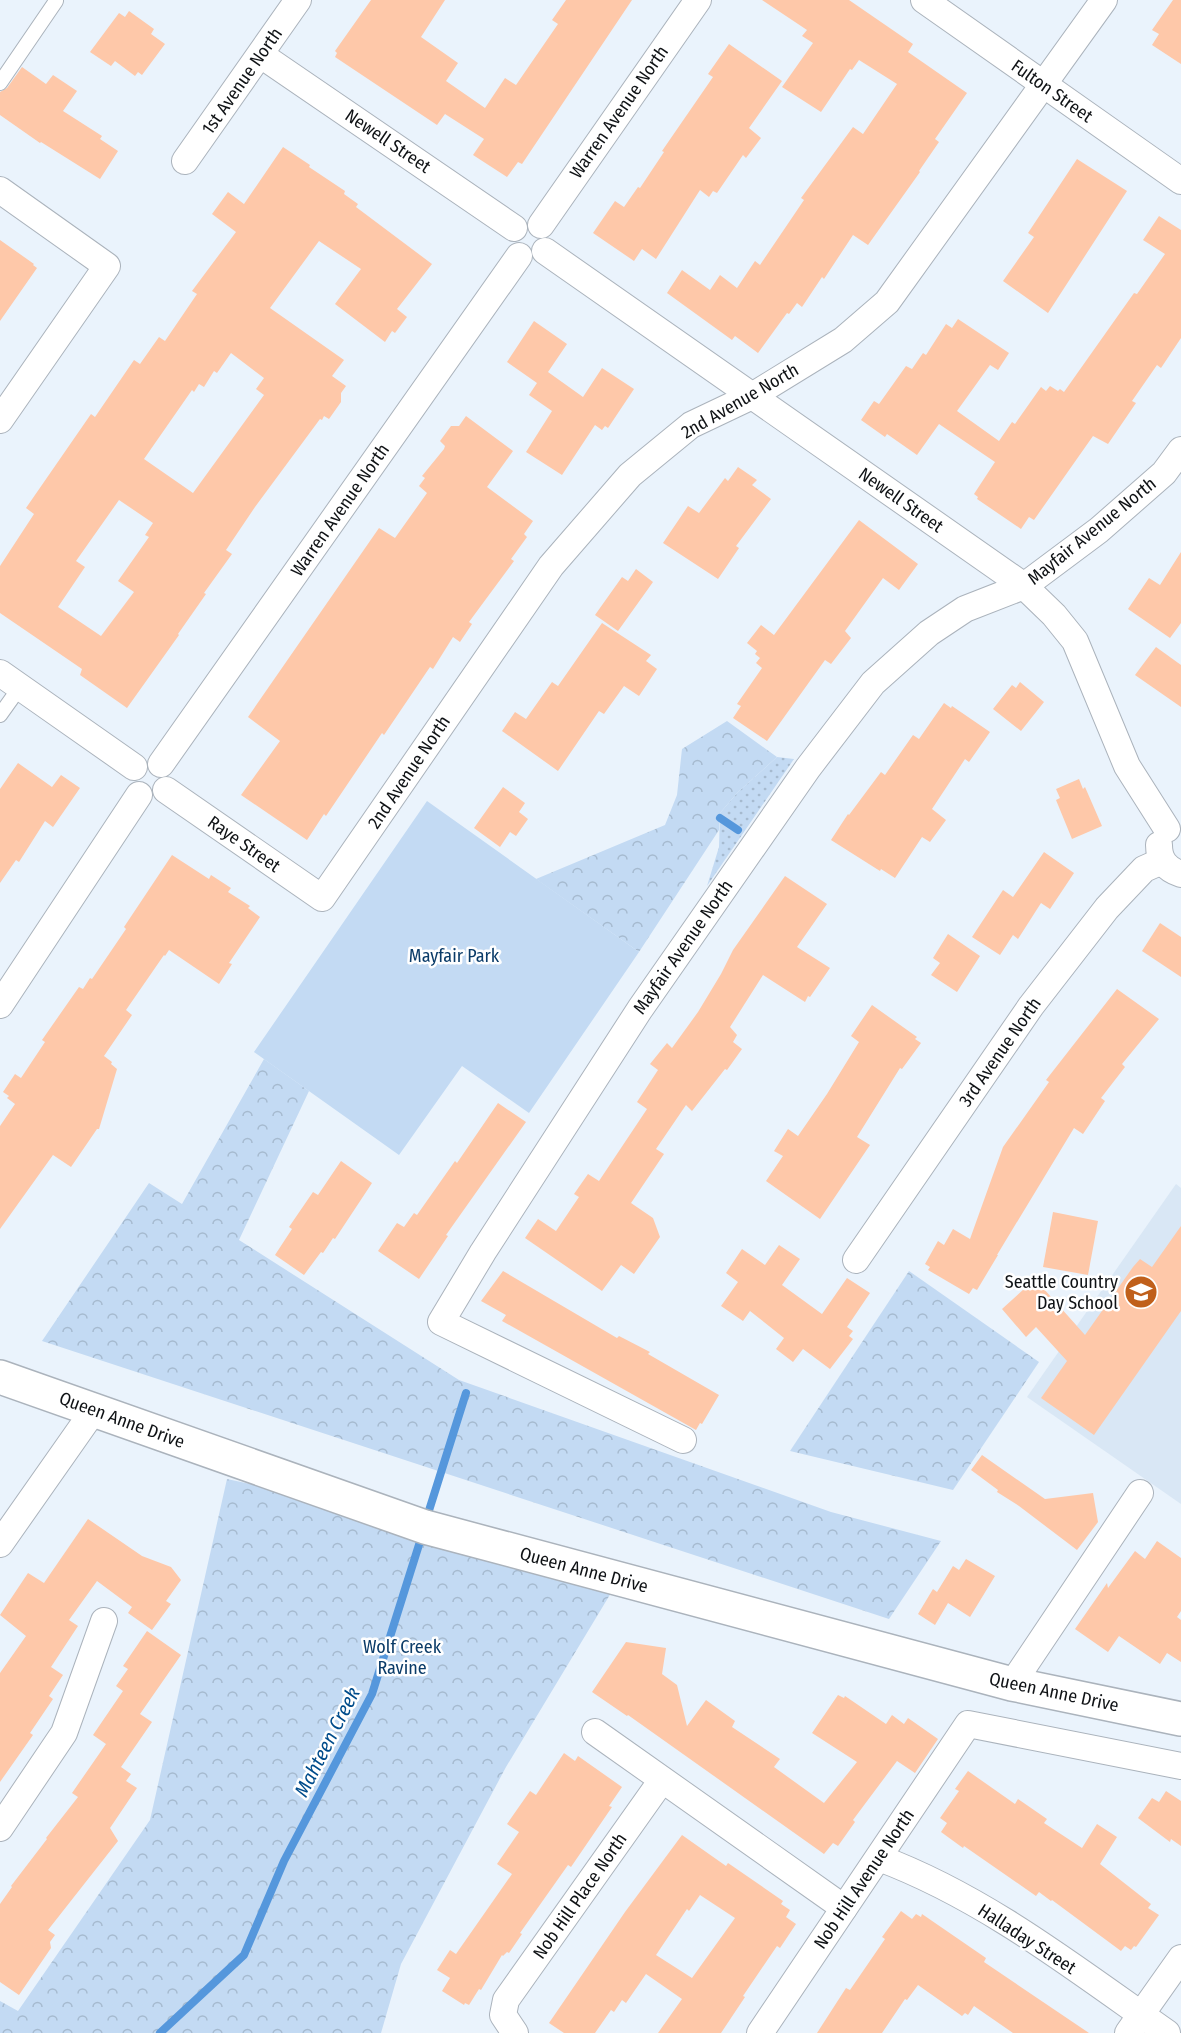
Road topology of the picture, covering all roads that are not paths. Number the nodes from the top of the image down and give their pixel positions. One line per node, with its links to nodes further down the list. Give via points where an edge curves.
1 (56, 0): 7 (lane)
2 (298, 0): 6 (street, 1st Avenue North)
3 (698, 0): 12 (street, Warren Avenue North)
4 (924, 0): 8 (street, Fulton Street)
5 (1104, 0): 8 (street, 2nd Avenue North)
6 (261, 55): 9 (street, 1st Avenue North); 13 (street, Newell Street)
7 (0, 83)
8 (1044, 85): 10 (street, Fulton Street); 16 (street, 2nd Avenue North, via 887,302 843,340)
9 (185, 161)
10 (1181, 182)
11 (0, 190): 17 (street, via 107,266)
12 (541, 225): 13 (street, via 532,221); 14 (street, via 549,243)
13 (514, 228): 15 (street, via 510,240)
14 (545, 252): 15 (street, via 533,259); 16 (street, Newell Street)
15 (519, 256): 22 (street, Warren Avenue North)
16 (752, 396): 19 (street, Newell Street); 28 (street, 2nd Avenue North, via 692,425 630,475 551,566)
17 (0, 420)
18 (1181, 450): 19 (street, Mayfair Avenue North, via 1164,473 1099,530)
19 (1024, 586): 26 (street, Newell Street, via 1075,642 1127,766); 33 (street, Mayfair Avenue North, via 965,609 929,633 873,683 808,768 640,1009 441,1322)
20 (10, 680): 21 (lane); 23 (street)
21 (0, 716)
22 (161, 764): 23 (street, via 147,760); 24 (street, via 169,779)
23 (134, 767): 25 (street, via 130,783)
24 (166, 790): 25 (street, via 154,798); 28 (street, Raye Street)
25 (139, 795): 29 (street)
26 (1174, 826): 27 (street, via 1159,843 1159,851)
27 (1172, 867): 30 (street, 3rd Avenue North, via 1144,869 1107,908 1031,1006)
28 (322, 898)
29 (0, 1005)
30 (856, 1260)
31 (0, 1377): 32 (main road, Queen Anne Drive)
32 (94, 1410): 35 (street); 37 (main road, Queen Anne Drive, via 425,1527)
33 (683, 1440)
34 (1140, 1493): 37 (street)
35 (0, 1544)
36 (104, 1621): 42 (street, via 64,1733)
37 (1012, 1684): 38 (main road, Queen Anne Drive)
38 (1181, 1719)
39 (595, 1732): 41 (street)
40 (1181, 1766): 43 (street, Nob Hill Avenue North, via 968,1724)
41 (662, 1780): 44 (street); 46 (street, Nob Hill Place North, via 506,2000)
42 (0, 1828)
43 (879, 1858): 44 (street, Nob Hill Avenue North); 47 (street, Halladay Street, via 932,1881 1006,1922)
44 (844, 1908): 48 (street, Nob Hill Avenue North)
45 (1181, 1958): 47 (street)
46 (509, 2024)
47 (1134, 2024): 49 (street, Halladay Street)
48 (760, 2033)
49 (1167, 2033)

